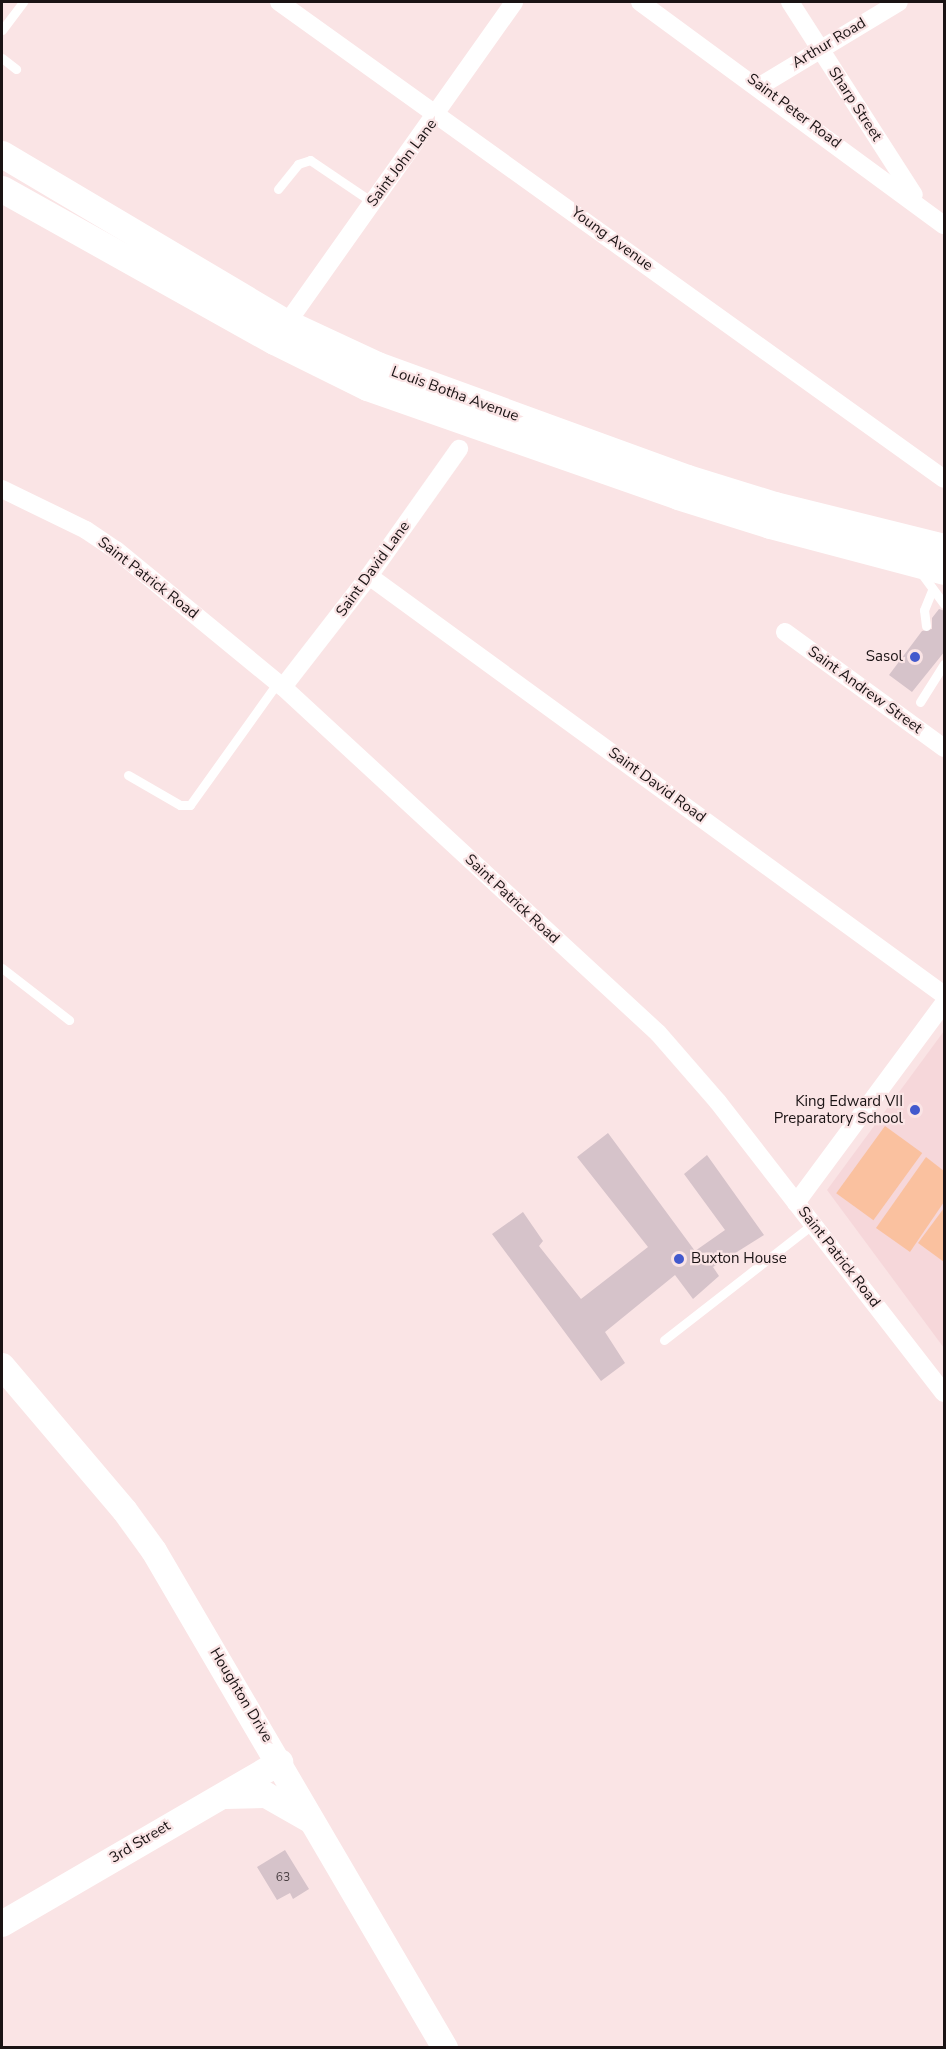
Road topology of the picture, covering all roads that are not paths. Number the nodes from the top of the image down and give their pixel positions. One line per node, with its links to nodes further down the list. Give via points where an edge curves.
1 (23, 2): 7 (lane)
2 (279, 2): 12 (street, Young Avenue)
3 (514, 2): 12 (street, Saint John Lane)
4 (640, 2): 11 (street, Saint Peter Road)
5 (790, 2): 8 (street, Sharp Street)
6 (899, 2): 8 (street, Arthur Road)
7 (2, 30)
8 (820, 49): 11 (street, Arthur Road); 17 (street, Sharp Street)
9 (2, 58): 10 (lane)
10 (16, 69)
11 (760, 86): 17 (street, Saint Peter Road)
12 (438, 113): 16 (street, Saint John Lane); 21 (street, Young Avenue)
13 (2, 154): 19 (main road, Louis Botha Avenue)
14 (2, 189): 25 (main road, Louis Botha Avenue, via 284,347 367,387 678,496 914,563)
15 (278, 189): 16 (lane, via 298,164 310,160)
16 (372, 202): 19 (street, Saint John Lane)
17 (922, 207): 18 (street, Saint Peter Road)
18 (945, 225)
19 (287, 323): 23 (main road, Louis Botha Avenue, via 377,365 687,478 775,505)
20 (459, 449): 24 (street, Saint David Lane)
21 (945, 479)
22 (2, 489): 30 (street, Saint Patrick Road, via 86,530 116,550)
23 (945, 548)
24 (369, 576): 30 (street, Saint David Lane); 35 (street, Saint David Road)
25 (938, 580): 26 (lane); 27 (lane, via 922,618)
26 (945, 604)
27 (926, 626)
28 (784, 632): 32 (street, Saint Andrew Street)
29 (945, 664): 31 (lane)
30 (281, 685): 33 (lane, via 190,805 180,805); 38 (street, Saint Patrick Road, via 658,1034 718,1102)
31 (920, 702)
32 (945, 748)
33 (128, 775)
34 (2, 968): 37 (lane)
35 (945, 995)
36 (945, 1003): 38 (street)
37 (69, 1020)
38 (796, 1203): 39 (street, Saint Patrick Road)
39 (813, 1224): 40 (lane); 42 (street, Saint Patrick Road)
40 (664, 1340)
41 (2, 1366): 43 (street, Houghton Drive, via 154,1551)
42 (945, 1393)
43 (280, 1762): 44 (street, 3rd Street); 45 (street, Houghton Drive)
44 (213, 1798): 45 (street, via 266,1795 288,1804); 46 (street, 3rd Street)
45 (315, 1823): 47 (street, Houghton Drive)
46 (2, 1924)
47 (445, 2048)

